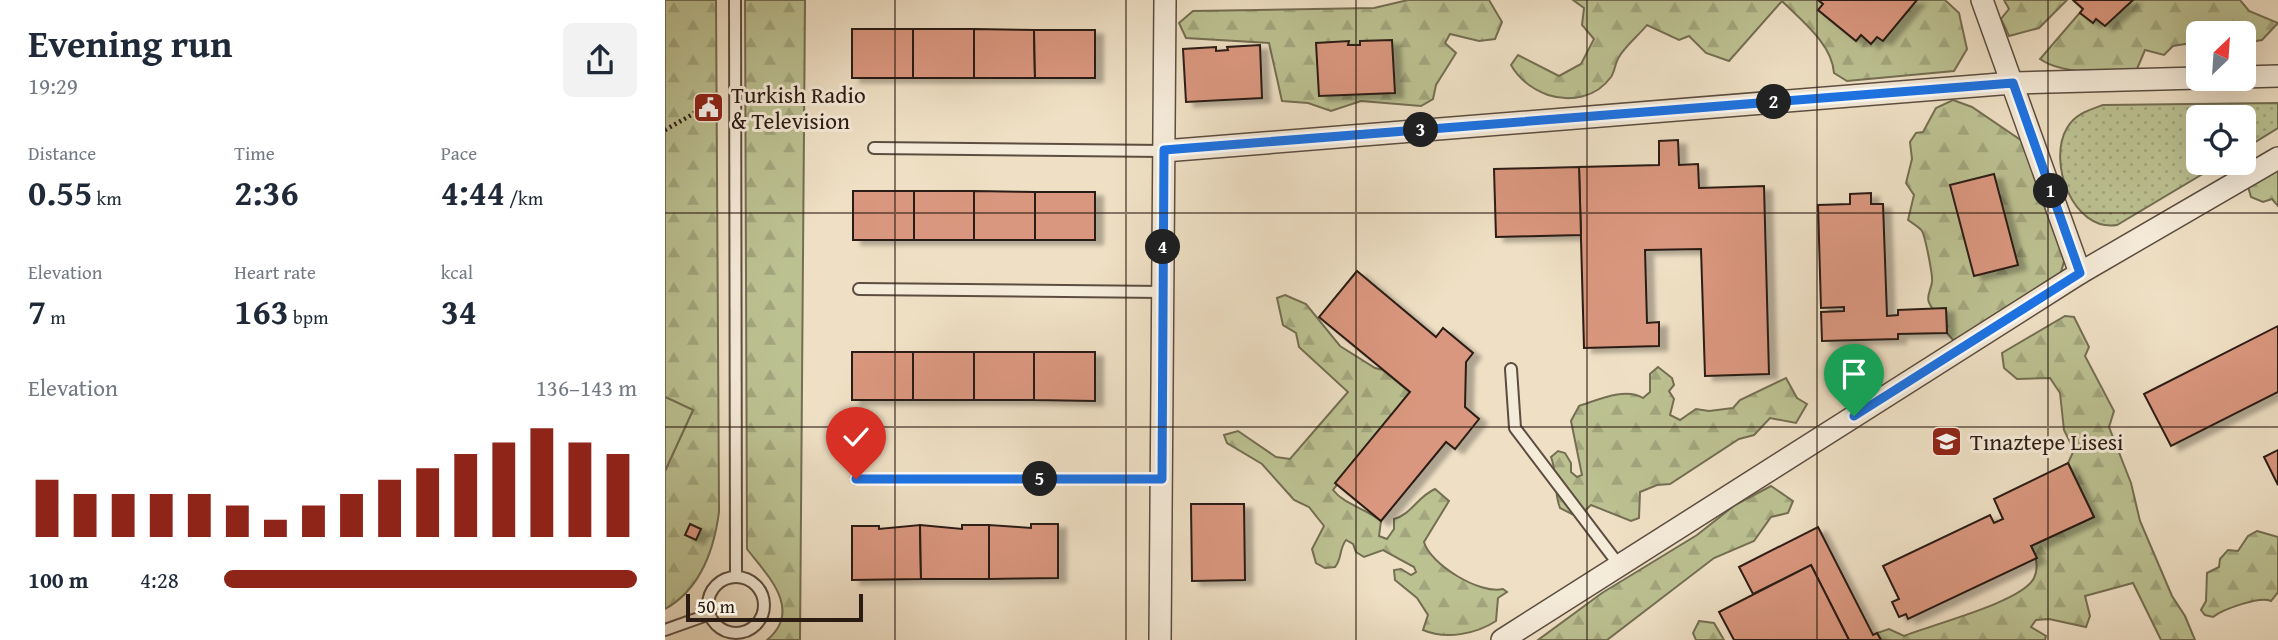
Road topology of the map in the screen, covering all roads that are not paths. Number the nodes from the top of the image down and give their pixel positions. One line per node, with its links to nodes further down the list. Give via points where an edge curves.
1 (735, 0): 18 (lane)
2 (1165, 0): 9 (street)
3 (1982, 0): 7 (street)
4 (2278, 76): 5 (street)
5 (2256, 77)
6 (2186, 78): 7 (street)
7 (2013, 83): 9 (street); 11 (street)
8 (874, 148): 9 (lane)
9 (1164, 150): 13 (street)
10 (2278, 158): 11 (street)
11 (2080, 273): 17 (street)
12 (859, 289): 13 (lane)
13 (1163, 292): 16 (street)
14 (1511, 369): 17 (lane, via 1515,428)
15 (856, 479): 16 (lane)
16 (1162, 479): 21 (street)
17 (1619, 565): 22 (street)
18 (736, 576): 19 (lane, via 713,589 708,601); 19 (lane, via 750,580 761,591 764,606 759,620 748,630 733,632 719,627)
19 (710, 614): 20 (lane)
20 (665, 629)
21 (1160, 640)
22 (1502, 640)

